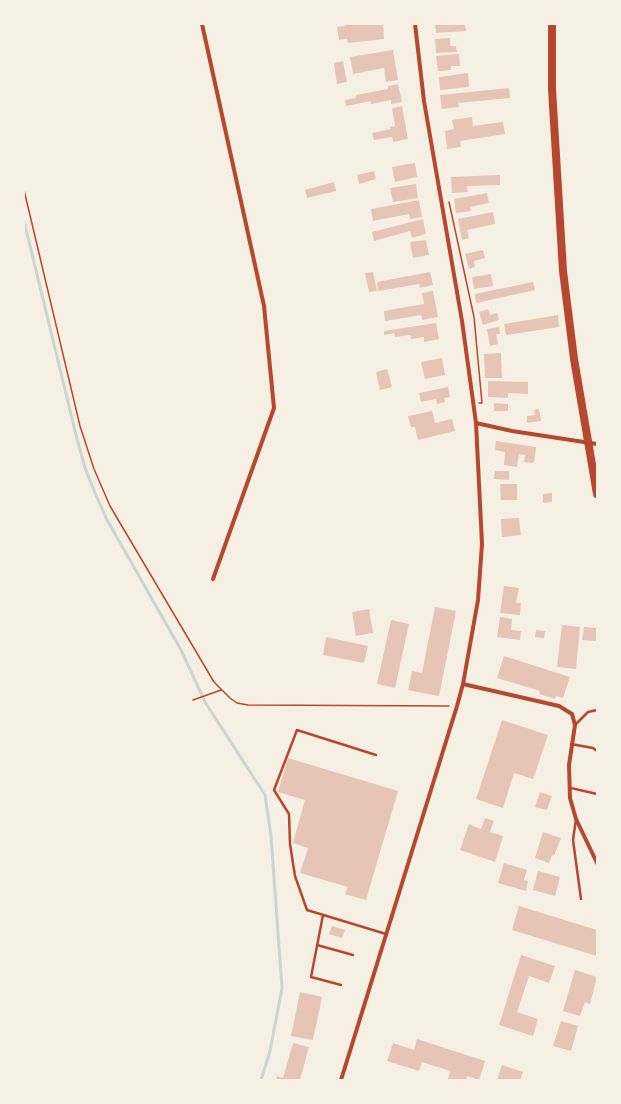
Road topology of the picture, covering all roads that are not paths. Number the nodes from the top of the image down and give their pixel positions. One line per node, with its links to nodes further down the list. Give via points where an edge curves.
1 (202, 24): 8 (street, via 264,306 274,408)
2 (415, 24): 4 (street, via 424,101 462,321)
3 (552, 24): 5 (main road, via 552,96 563,271)
4 (476, 424): 5 (street, via 512,432); 9 (street, via 482,544 478,600)
5 (587, 442): 6 (street); 7 (main road)
6 (597, 444)
7 (597, 494)
8 (213, 579)
9 (463, 684): 11 (street, via 559,706 572,714); 23 (street)
10 (597, 710): 11 (lane, via 588,712)
11 (575, 725): 12 (street)
12 (571, 744): 13 (lane); 15 (street)
13 (597, 751)
14 (376, 755): 22 (lane, via 297,730 274,790 289,814 294,870 306,910)
15 (570, 788): 16 (lane); 17 (street)
16 (597, 794)
17 (576, 818): 18 (street); 21 (lane, via 573,848)
18 (592, 853): 19 (lane); 20 (street)
19 (597, 854)
20 (597, 863)
21 (580, 899)
22 (323, 915): 23 (lane); 24 (lane)
23 (386, 934): 27 (street)
24 (317, 944): 25 (lane); 26 (lane, via 311,978)
25 (353, 955)
26 (341, 985)
27 (341, 1080)

